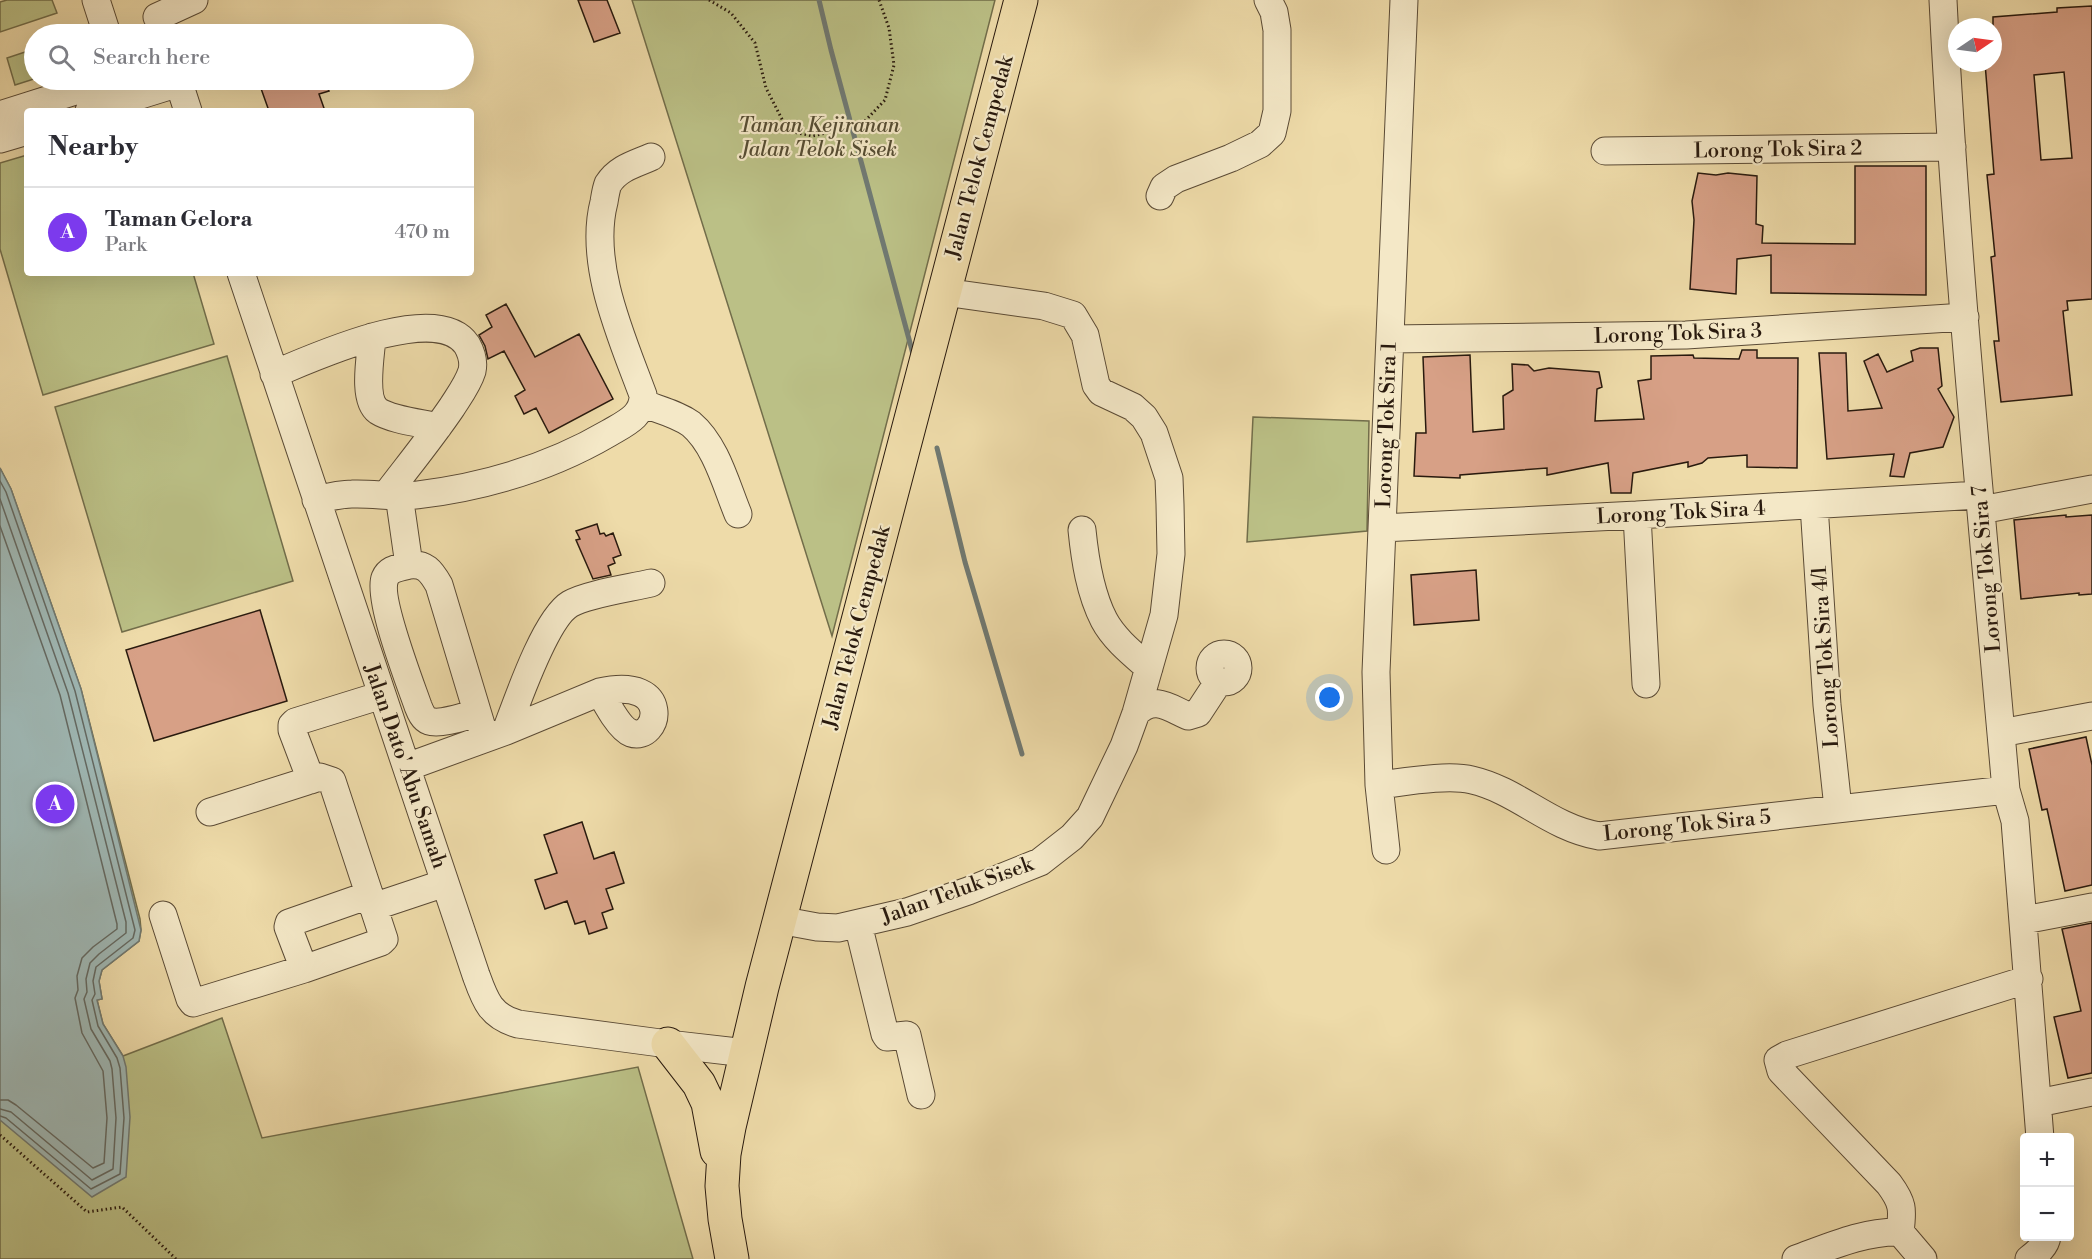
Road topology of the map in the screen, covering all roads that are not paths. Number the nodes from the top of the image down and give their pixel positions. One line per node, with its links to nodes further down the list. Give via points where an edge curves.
1 (96, 0): 8 (street)
2 (194, 0): 7 (street)
3 (1021, 0): 24 (main road, Jalan Telok Cempedak)
4 (1268, 0): 22 (street, via 1277,30 1277,111 1272,133 1260,144 1231,158 1176,179 1164,187)
5 (1404, 0): 27 (street, Lorong Tok Sira 1)
6 (1943, 0): 19 (street, Lorong Tok Sira 7)
7 (157, 17)
8 (104, 24)
9 (103, 90): 12 (street)
10 (114, 90): 13 (street)
11 (182, 90): 14 (street)
12 (29, 108)
13 (93, 108)
14 (188, 108)
15 (24, 109): 16 (street)
16 (0, 115)
17 (24, 132): 18 (street)
18 (0, 139)
19 (1952, 147): 20 (street, Lorong Tok Sira 2); 25 (street, Lorong Tok Sira 7)
20 (1605, 151)
21 (651, 158): 29 (street, via 621,170 608,185 600,227 608,292)
22 (1160, 196)
23 (243, 276): 28 (street, Jalan Dato' Abu Samah)
24 (944, 292): 42 (street, Jalan Teluk Sisek, via 1044,306 1073,315 1085,334 1096,385 1101,392 1132,407 1154,433 1168,478 1171,554 1164,615); 62 (main road, Jalan Telok Cempedak)
25 (1965, 317): 27 (street, Lorong Tok Sira 3, via 1686,335); 34 (street, Lorong Tok Sira 7)
26 (372, 337): 28 (street); 30 (street, via 368,383 376,410); 30 (street, via 436,328 464,341 473,360 472,369)
27 (1390, 339): 38 (street, Lorong Tok Sira 1)
28 (274, 374): 33 (street, Jalan Dato' Abu Samah)
29 (644, 404): 32 (street, via 621,426 542,465 440,492); 36 (street, via 676,415 706,440)
30 (438, 427): 32 (street)
31 (2092, 489): 34 (street, Lorong Tok Sira 4)
32 (392, 495): 33 (street, via 338,495); 40 (street)
33 (316, 500): 46 (street, Jalan Dato' Abu Samah)
34 (1980, 502): 35 (street, Lorong Tok Sira 4); 50 (street, Lorong Tok Sira 7)
35 (1814, 505): 37 (street, Lorong Tok Sira 4); 55 (street, Lorong Tok Sira 4/1)
36 (738, 514)
37 (1637, 515): 38 (street, Lorong Tok Sira 4); 44 (street)
38 (1382, 528): 53 (street, Lorong Tok Sira 1, via 1376,672)
39 (1082, 530): 42 (street, via 1091,584 1105,621)
40 (409, 565): 49 (street, via 428,568 439,585); 49 (street, via 391,570 384,579 385,600 423,717 429,721)
41 (651, 583): 49 (street, via 569,604 557,616)
42 (1149, 668): 47 (street, Jalan Teluk Sisek)
43 (1219, 681): 47 (street, via 1193,715 1151,702)
44 (1646, 684)
45 (600, 692): 49 (street)
46 (382, 695): 51 (street, Jalan Dato' Abu Samah); 52 (street, via 292,725)
47 (1136, 713): 64 (street, Jalan Teluk Sisek, via 1090,817 1054,852 1019,872 968,891)
48 (2092, 716): 50 (street)
49 (489, 727): 51 (street)
50 (2001, 733): 54 (street, Lorong Tok Sira 7)
51 (406, 767): 58 (street, Jalan Dato' Abu Samah)
52 (311, 780): 56 (street); 59 (street, via 320,777 332,781)
53 (1379, 785): 55 (street, Lorong Tok Sira 5, via 1469,779 1492,786 1578,832 1599,836); 57 (street, Lorong Tok Sira 1)
54 (2006, 790): 55 (street, Lorong Tok Sira 5); 63 (street, Lorong Tok Sira 7, via 2014,821)
55 (1838, 808)
56 (210, 812)
57 (1386, 850)
58 (445, 883): 59 (street); 67 (street, Jalan Dato' Abu Samah, via 483,994 491,1010 504,1020)
59 (371, 901): 65 (street, via 384,939); 65 (street, via 289,923)
60 (2092, 907): 63 (street)
61 (163, 915): 65 (street, via 193,1003)
62 (779, 920): 64 (street, Jalan Teluk Sisek, via 817,927); 68 (main road, Jalan Telok Cempedak)
63 (2024, 920): 66 (street, Lorong Tok Sira 7)
64 (858, 924): 70 (street, via 885,1034 907,1035)
65 (304, 969)
66 (2029, 980): 71 (street, Lorong Tok Sira 7); 74 (street, via 1778,1060 1781,1071 1889,1184 1903,1213)
67 (668, 1044): 68 (street, Jalan Dato' Abu Samah); 73 (main road, via 699,1084 708,1103)
68 (746, 1053): 73 (main road, Jalan Telok Cempedak, via 729,1127)
69 (2092, 1092): 71 (street)
70 (921, 1095)
71 (2038, 1103): 72 (street, Lorong Tok Sira 7)
72 (2040, 1133)
73 (722, 1186): 75 (main road, Jalan Telok Cempedak)
74 (1900, 1232): 76 (street, via 1868,1235); 77 (street)
75 (732, 1259)
76 (1796, 1259)
77 (1923, 1259)

